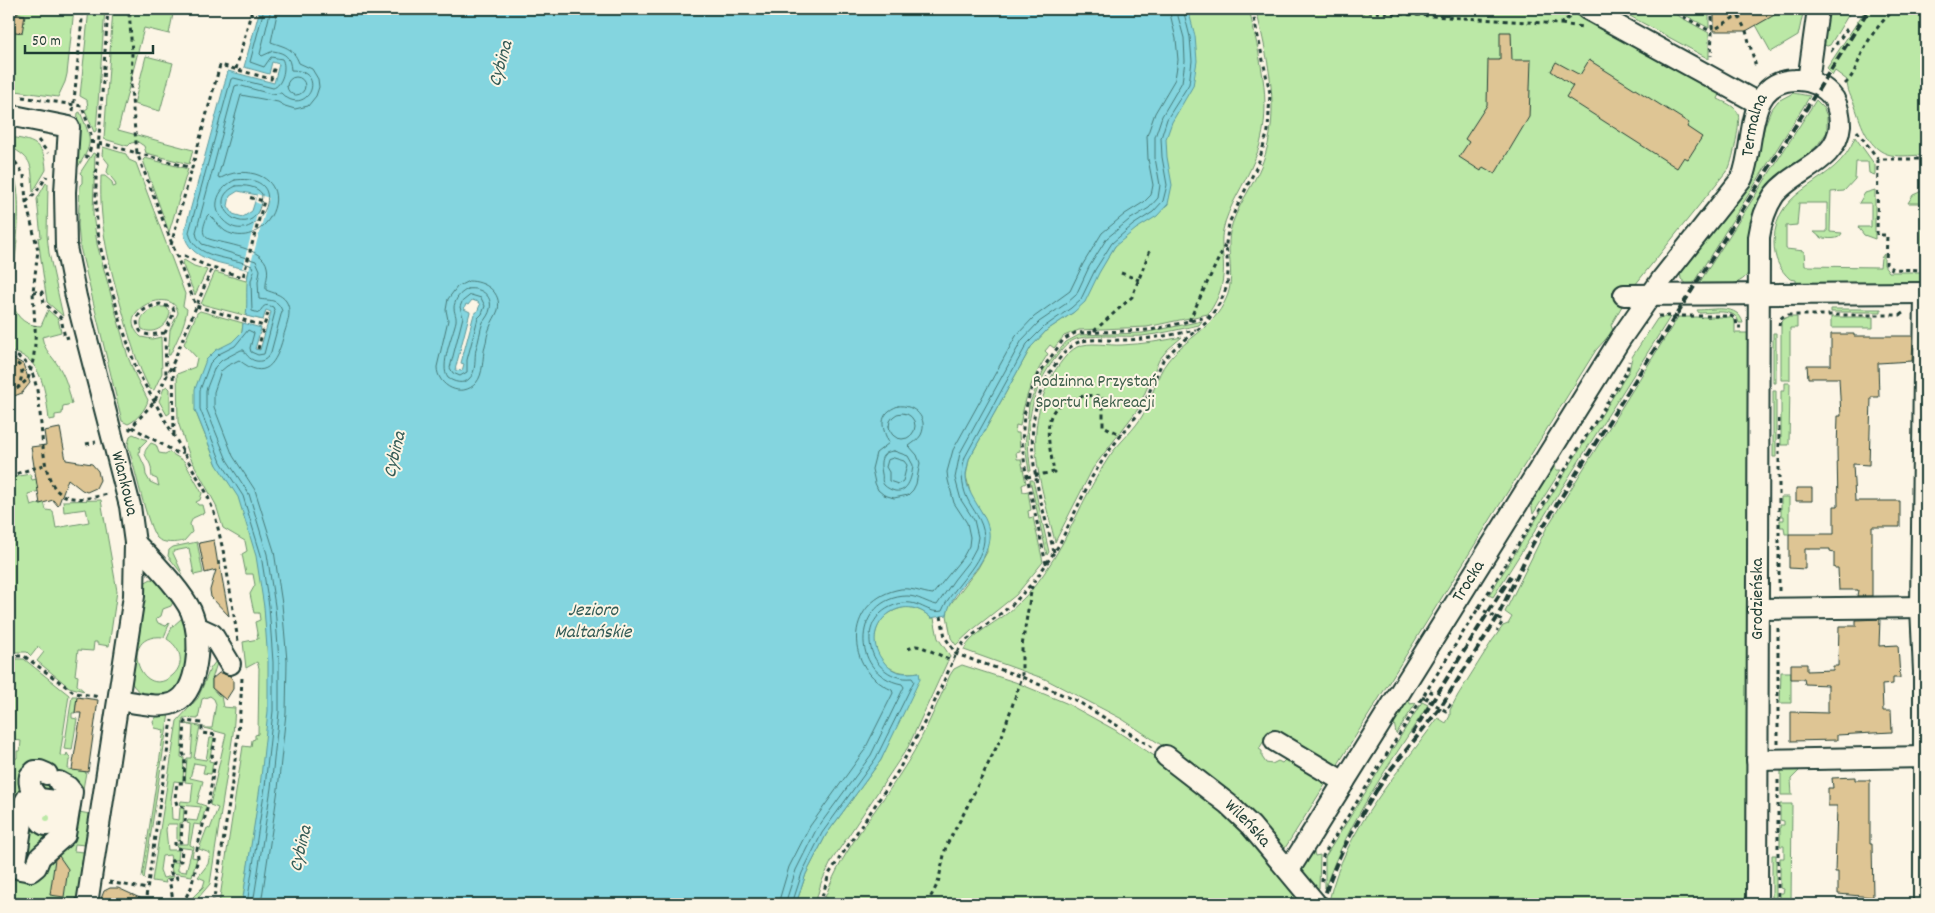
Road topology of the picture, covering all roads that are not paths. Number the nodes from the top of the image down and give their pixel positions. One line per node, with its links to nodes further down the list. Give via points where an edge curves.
1 (1818, 9): 3 (street)
2 (1582, 11): 4 (street)
3 (1808, 81): 4 (street, Termalna, via 1791,80 1777,84); 6 (street, via 1820,86 1833,98 1839,114 1839,132 1822,158 1780,189 1769,204 1760,231)
4 (1758, 103): 8 (street, Termalna, via 1742,178)
5 (9, 115): 10 (street, Wiankowa, via 69,126 66,247 126,492)
6 (1758, 294): 8 (street); 9 (street); 12 (street, Grodzieńska)
7 (1624, 295): 8 (street)
8 (1650, 295): 20 (street, Trocka)
9 (1921, 301): 11 (street)
10 (135, 543): 13 (street, via 180,595); 15 (street, Wiankowa, via 134,596)
11 (1924, 607): 12 (street); 18 (street)
12 (1758, 609): 19 (street, Grodzieńska)
13 (197, 628): 14 (street, via 212,634); 15 (street, via 198,654 187,693 162,706)
14 (236, 669)
15 (119, 700): 22 (street, Wiankowa)
16 (1275, 741): 20 (street)
17 (1166, 756): 21 (street, Wileńska, via 1228,804)
18 (1925, 757): 19 (street); 25 (street)
19 (1758, 760): 24 (street, Grodzieńska)
20 (1344, 782): 21 (street, Trocka)
21 (1289, 870): 23 (street, Wileńska)
22 (87, 904)
23 (1316, 904)
24 (1757, 904)
25 (1924, 904)

